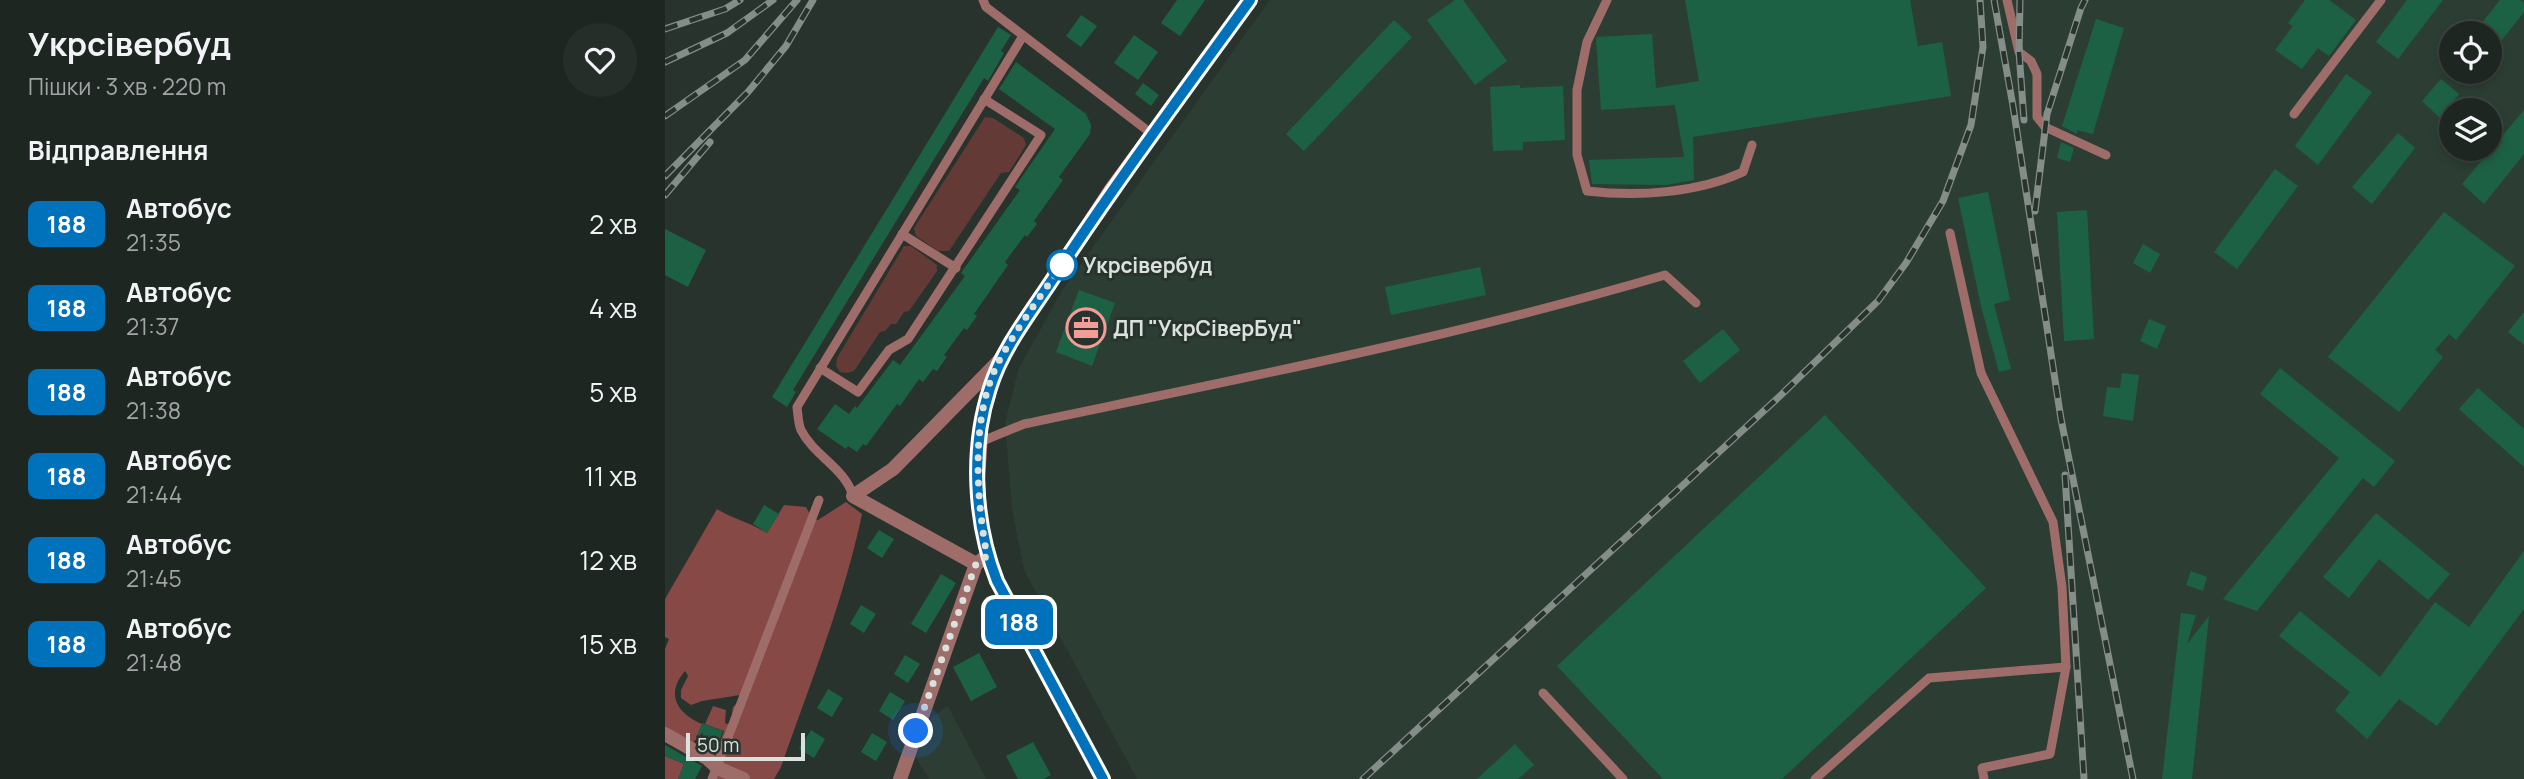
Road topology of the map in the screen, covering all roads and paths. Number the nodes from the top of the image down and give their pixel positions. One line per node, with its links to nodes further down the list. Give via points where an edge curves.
1 (983, 0): 6 (lane, via 986,8)
2 (1250, 0): 9 (street)
3 (1607, 0): 10 (lane, via 1587,42 1577,90 1577,155 1587,191 1667,191 1720,182 1743,172)
4 (2007, 0): 11 (lane, via 2019,52 2031,61 2037,74 2038,117 2045,127)
5 (2381, 0): 8 (lane)
6 (1023, 36): 7 (lane); 9 (lane)
7 (984, 99): 13 (lane); 14 (lane, via 1041,135)
8 (2294, 114)
9 (1152, 134): 16 (street)
10 (1752, 145)
11 (2106, 155)
12 (1950, 233): 22 (lane, via 1981,373 2053,522)
13 (902, 234): 14 (lane); 17 (lane)
14 (956, 268): 17 (lane, via 908,339 889,350 857,392)
15 (1696, 303): 18 (lane, via 1665,275 1367,351 1024,424)
16 (999, 361): 18 (street, via 982,417); 19 (street, via 893,469)
17 (820, 368): 19 (lane, via 797,407 799,428 849,482)
18 (980, 442): 21 (street)
19 (853, 496): 21 (street)
20 (819, 500): 25 (lane)
21 (981, 560): 27 (street); 28 (street, via 997,581)
22 (2066, 667): 30 (lane, via 1929,678); 31 (lane, via 2050,754 1982,768)
23 (1543, 693): 29 (lane)
24 (665, 734): 25 (street, via 708,758)
25 (715, 774): 26 (street)
26 (743, 779)
27 (899, 779)
28 (1103, 779)
29 (1623, 779)
30 (1815, 779)
31 (1984, 779)

